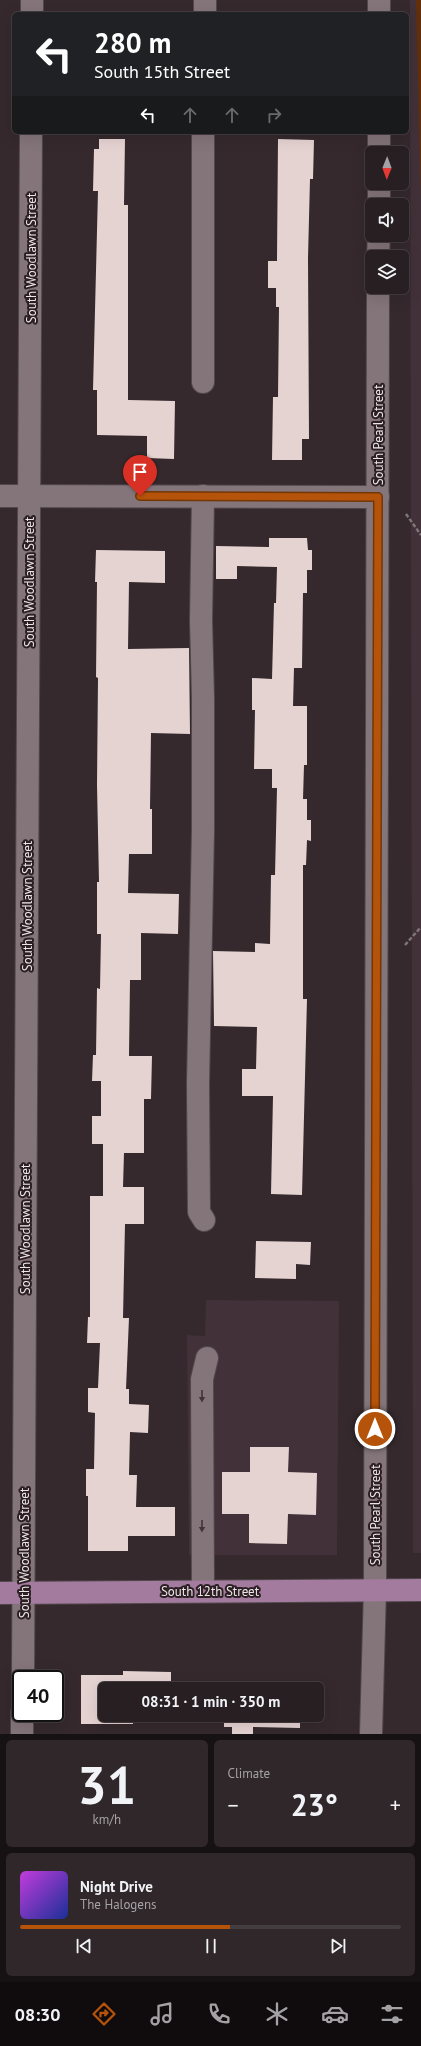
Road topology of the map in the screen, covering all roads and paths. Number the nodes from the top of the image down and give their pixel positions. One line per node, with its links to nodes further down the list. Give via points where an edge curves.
1 (32, 0): 4 (street)
2 (205, 0): 5 (street)
3 (379, 0): 6 (street)
4 (32, 12)
5 (205, 12)
6 (379, 12)
7 (31, 134): 14 (street, South Woodlawn Street)
8 (203, 134): 12 (street)
9 (379, 134): 10 (street)
10 (379, 146)
11 (378, 294): 16 (street, South Pearl Street)
12 (203, 382)
13 (0, 496): 14 (street)
14 (29, 496): 15 (street); 26 (street, South Woodlawn Street)
15 (203, 496): 16 (street); 21 (street, via 203,830 198,1084 199,1212)
16 (378, 497): 23 (street, South Pearl Street)
17 (406, 514): 18 (path)
18 (421, 535)
19 (421, 927): 20 (path)
20 (405, 945)
21 (204, 1220)
22 (207, 1358): 25 (street, one-way to 25, via 202,1379)
23 (375, 1589): 24 (main road, South 12th Street); 25 (main road, South 12th Street); 31 (street, South Pearl Street)
24 (421, 1590)
25 (202, 1591): 26 (main road, South 12th Street)
26 (24, 1592): 27 (main road, South 12th Street); 28 (street, South Woodlawn Street)
27 (0, 1593)
28 (23, 1670)
29 (22, 1722): 30 (street)
30 (22, 1734)
31 (371, 1734)

